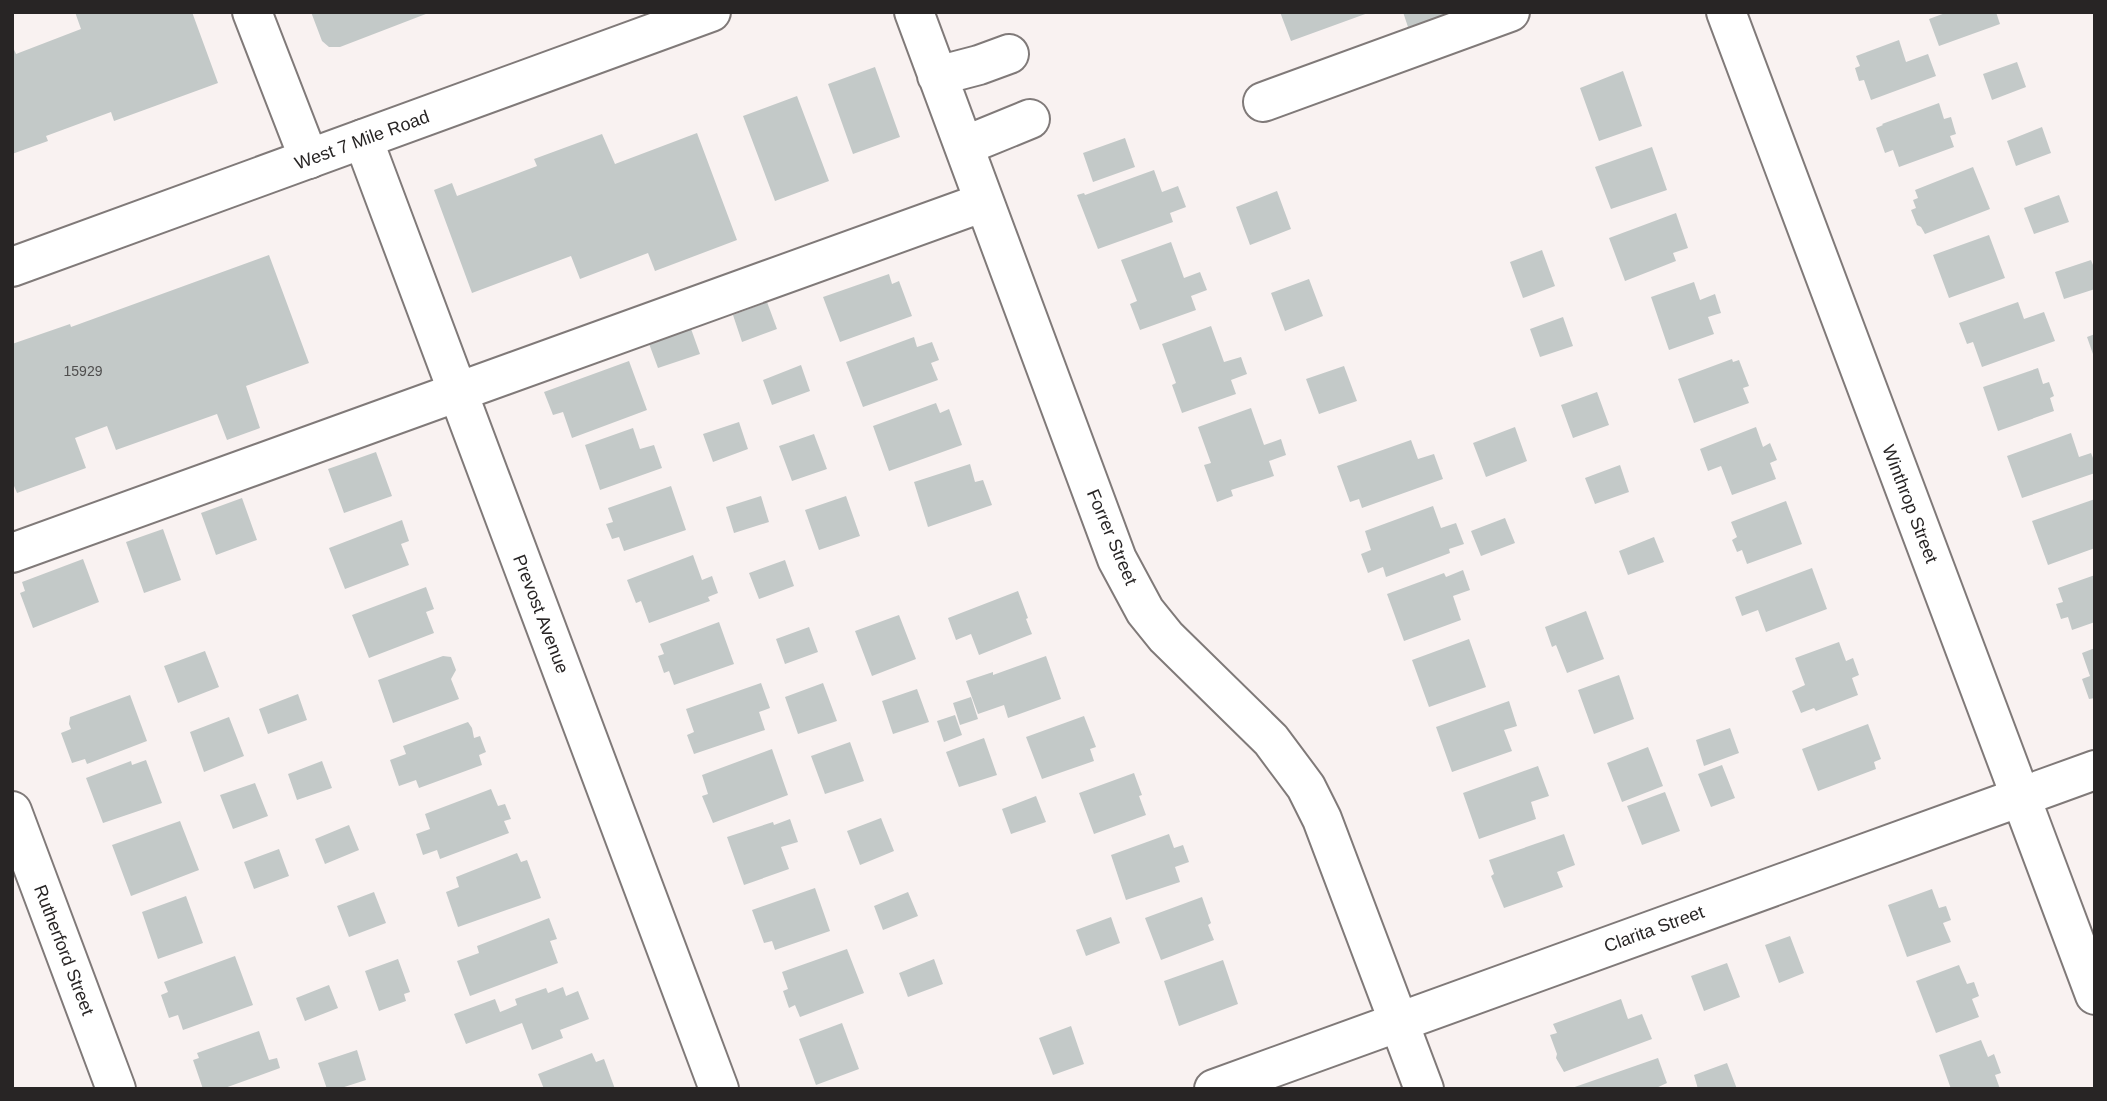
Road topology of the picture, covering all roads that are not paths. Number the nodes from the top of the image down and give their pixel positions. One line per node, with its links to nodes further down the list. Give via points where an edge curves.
1 (251, 12): 12 (street)
2 (711, 12): 10 (street, West 7 Mile Road)
3 (914, 12): 7 (street, Forrer Street)
4 (1510, 12): 8 (street)
5 (1726, 12): 18 (street, Winthrop Street)
6 (1009, 54): 7 (street)
7 (937, 76): 11 (street, Forrer Street)
8 (1263, 102)
9 (1030, 119): 11 (street)
10 (363, 139): 12 (street, West 7 Mile Road); 15 (street, Prevost Avenue)
11 (964, 146): 13 (street, Forrer Street)
12 (309, 159): 14 (street, West 7 Mile Road)
13 (984, 202): 15 (street); 21 (street, Forrer Street, via 1117,559 1166,637 1271,740 1306,787)
14 (12, 267)
15 (457, 392): 16 (street); 23 (street, Prevost Avenue)
16 (12, 553)
17 (2095, 770): 18 (street, Clarita Street)
18 (2020, 797): 20 (street, Winthrop Street); 21 (street, Clarita Street)
19 (12, 811): 22 (street, Rutherford Street)
20 (2095, 995)
21 (1398, 1022): 24 (street, Clarita Street); 25 (street, Forrer Street)
22 (117, 1089)
23 (719, 1089)
24 (1214, 1089)
25 (1424, 1089)

